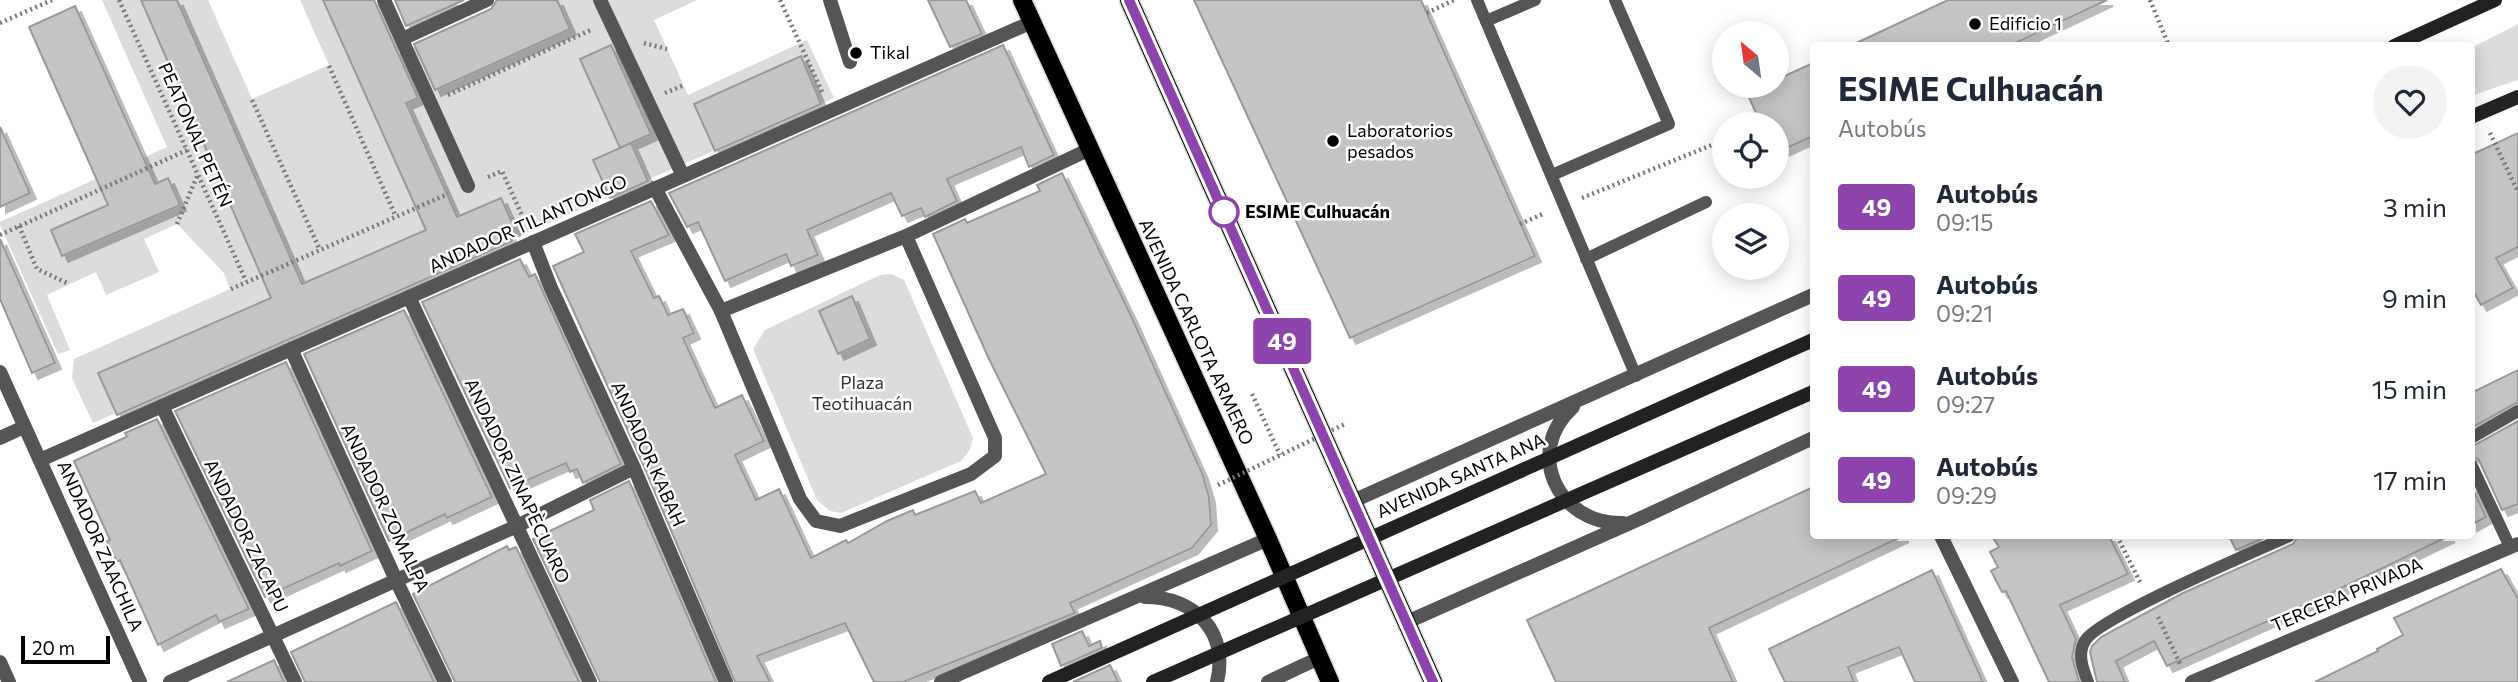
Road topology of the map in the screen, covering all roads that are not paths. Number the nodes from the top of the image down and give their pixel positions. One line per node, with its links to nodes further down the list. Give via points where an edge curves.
1 (384, 0): 13 (street)
2 (486, 0): 13 (street)
3 (600, 0): 20 (street)
4 (830, 0): 15 (street)
5 (1022, 0): 12 (main road, AVENIDA CARLOTA ARMERO)
6 (1129, 0): 45 (main road)
7 (1477, 0): 11 (lane)
8 (1535, 0): 11 (lane)
9 (1615, 0): 19 (lane, via 1668,124)
10 (2495, 0): 14 (main road)
11 (1486, 21): 19 (lane)
12 (1032, 22): 18 (main road, AVENIDA CARLOTA ARMERO); 20 (street, ANDADOR TILANTONGO)
13 (402, 39): 21 (street)
14 (2403, 42)
15 (850, 62)
16 (2518, 97): 17 (main road)
17 (2476, 115)
18 (1090, 149): 24 (street); 48 (main road, AVENIDA CARLOTA ARMERO)
19 (1552, 175): 26 (lane)
20 (683, 176): 22 (street, ANDADOR TILANTONGO)
21 (468, 186)
22 (656, 188): 25 (street, ANDADOR TILANTONGO); 29 (street)
23 (1706, 202): 26 (lane)
24 (906, 236): 29 (street); 29 (street, via 995,438 995,456 971,474 840,526 816,521 800,499)
25 (533, 242): 28 (street, ANDADOR TILANTONGO); 43 (street, ANDADOR KABAH)
26 (1586, 259): 33 (lane)
27 (1810, 296): 33 (street, AVENIDA SANTA ANA)
28 (409, 298): 31 (street, ANDADOR TILANTONGO); 47 (street, ANDADOR ZINAPÈCUARO)
29 (721, 311)
30 (1810, 341): 66 (main road, AVENIDA SANTA ANA, bridge)
31 (291, 349): 36 (street, ANDADOR TILANTONGO); 52 (street, ANDADOR ZOMALPA)
32 (0, 372): 38 (street, ANDADOR ZAACHILA)
33 (1636, 376): 35 (street, AVENIDA SANTA ANA)
34 (1810, 393): 67 (main road, bridge)
35 (1582, 400): 45 (street, AVENIDA SANTA ANA); 46 (street, via 1553,434 1550,464 1560,493 1594,520)
36 (162, 406): 42 (street, ANDADOR TILANTONGO); 55 (street, ANDADOR ZACAPU)
37 (2518, 411): 39 (lane)
38 (24, 427): 40 (street); 42 (street, ANDADOR ZAACHILA)
39 (2475, 437)
40 (0, 438)
41 (1810, 439): 46 (street)
42 (40, 460): 59 (street, ANDADOR ZAACHILA)
43 (635, 468): 47 (street); 64 (street, ANDADOR KABAH)
44 (2475, 472): 51 (lane)
45 (1353, 501): 54 (main road)
46 (1639, 519): 54 (street)
47 (517, 526): 52 (street); 63 (street, ANDADOR ZINAPÈCUARO)
48 (1268, 539): 53 (street); 56 (main road, AVENIDA CARLOTA ARMERO)
49 (1942, 539): 72 (street)
50 (2282, 539): 73 (lane, via 2095,629 2084,642 2081,662)
51 (2514, 545): 74 (street, TERCERA PRIVADA)
52 (396, 580): 55 (street); 62 (street, ANDADOR ZOMALPA)
53 (1124, 604): 65 (street); 68 (street, via 1161,597 1192,608 1212,632 1218,648)
54 (1407, 622): 71 (main road)
55 (272, 636): 60 (street); 61 (street, ANDADOR ZACAPU)
56 (1319, 658): 69 (street); 70 (main road, AVENIDA CARLOTA ARMERO)
57 (0, 662): 58 (street)
58 (9, 682)
59 (140, 682)
60 (170, 682)
61 (295, 682)
62 (445, 682)
63 (590, 682)
64 (726, 682)
65 (940, 682)
66 (1049, 682)
67 (1153, 682)
68 (1217, 682)
69 (1268, 682)
70 (1330, 682)
71 (1433, 682)
72 (2012, 682)
73 (2088, 682)
74 (2192, 682)

